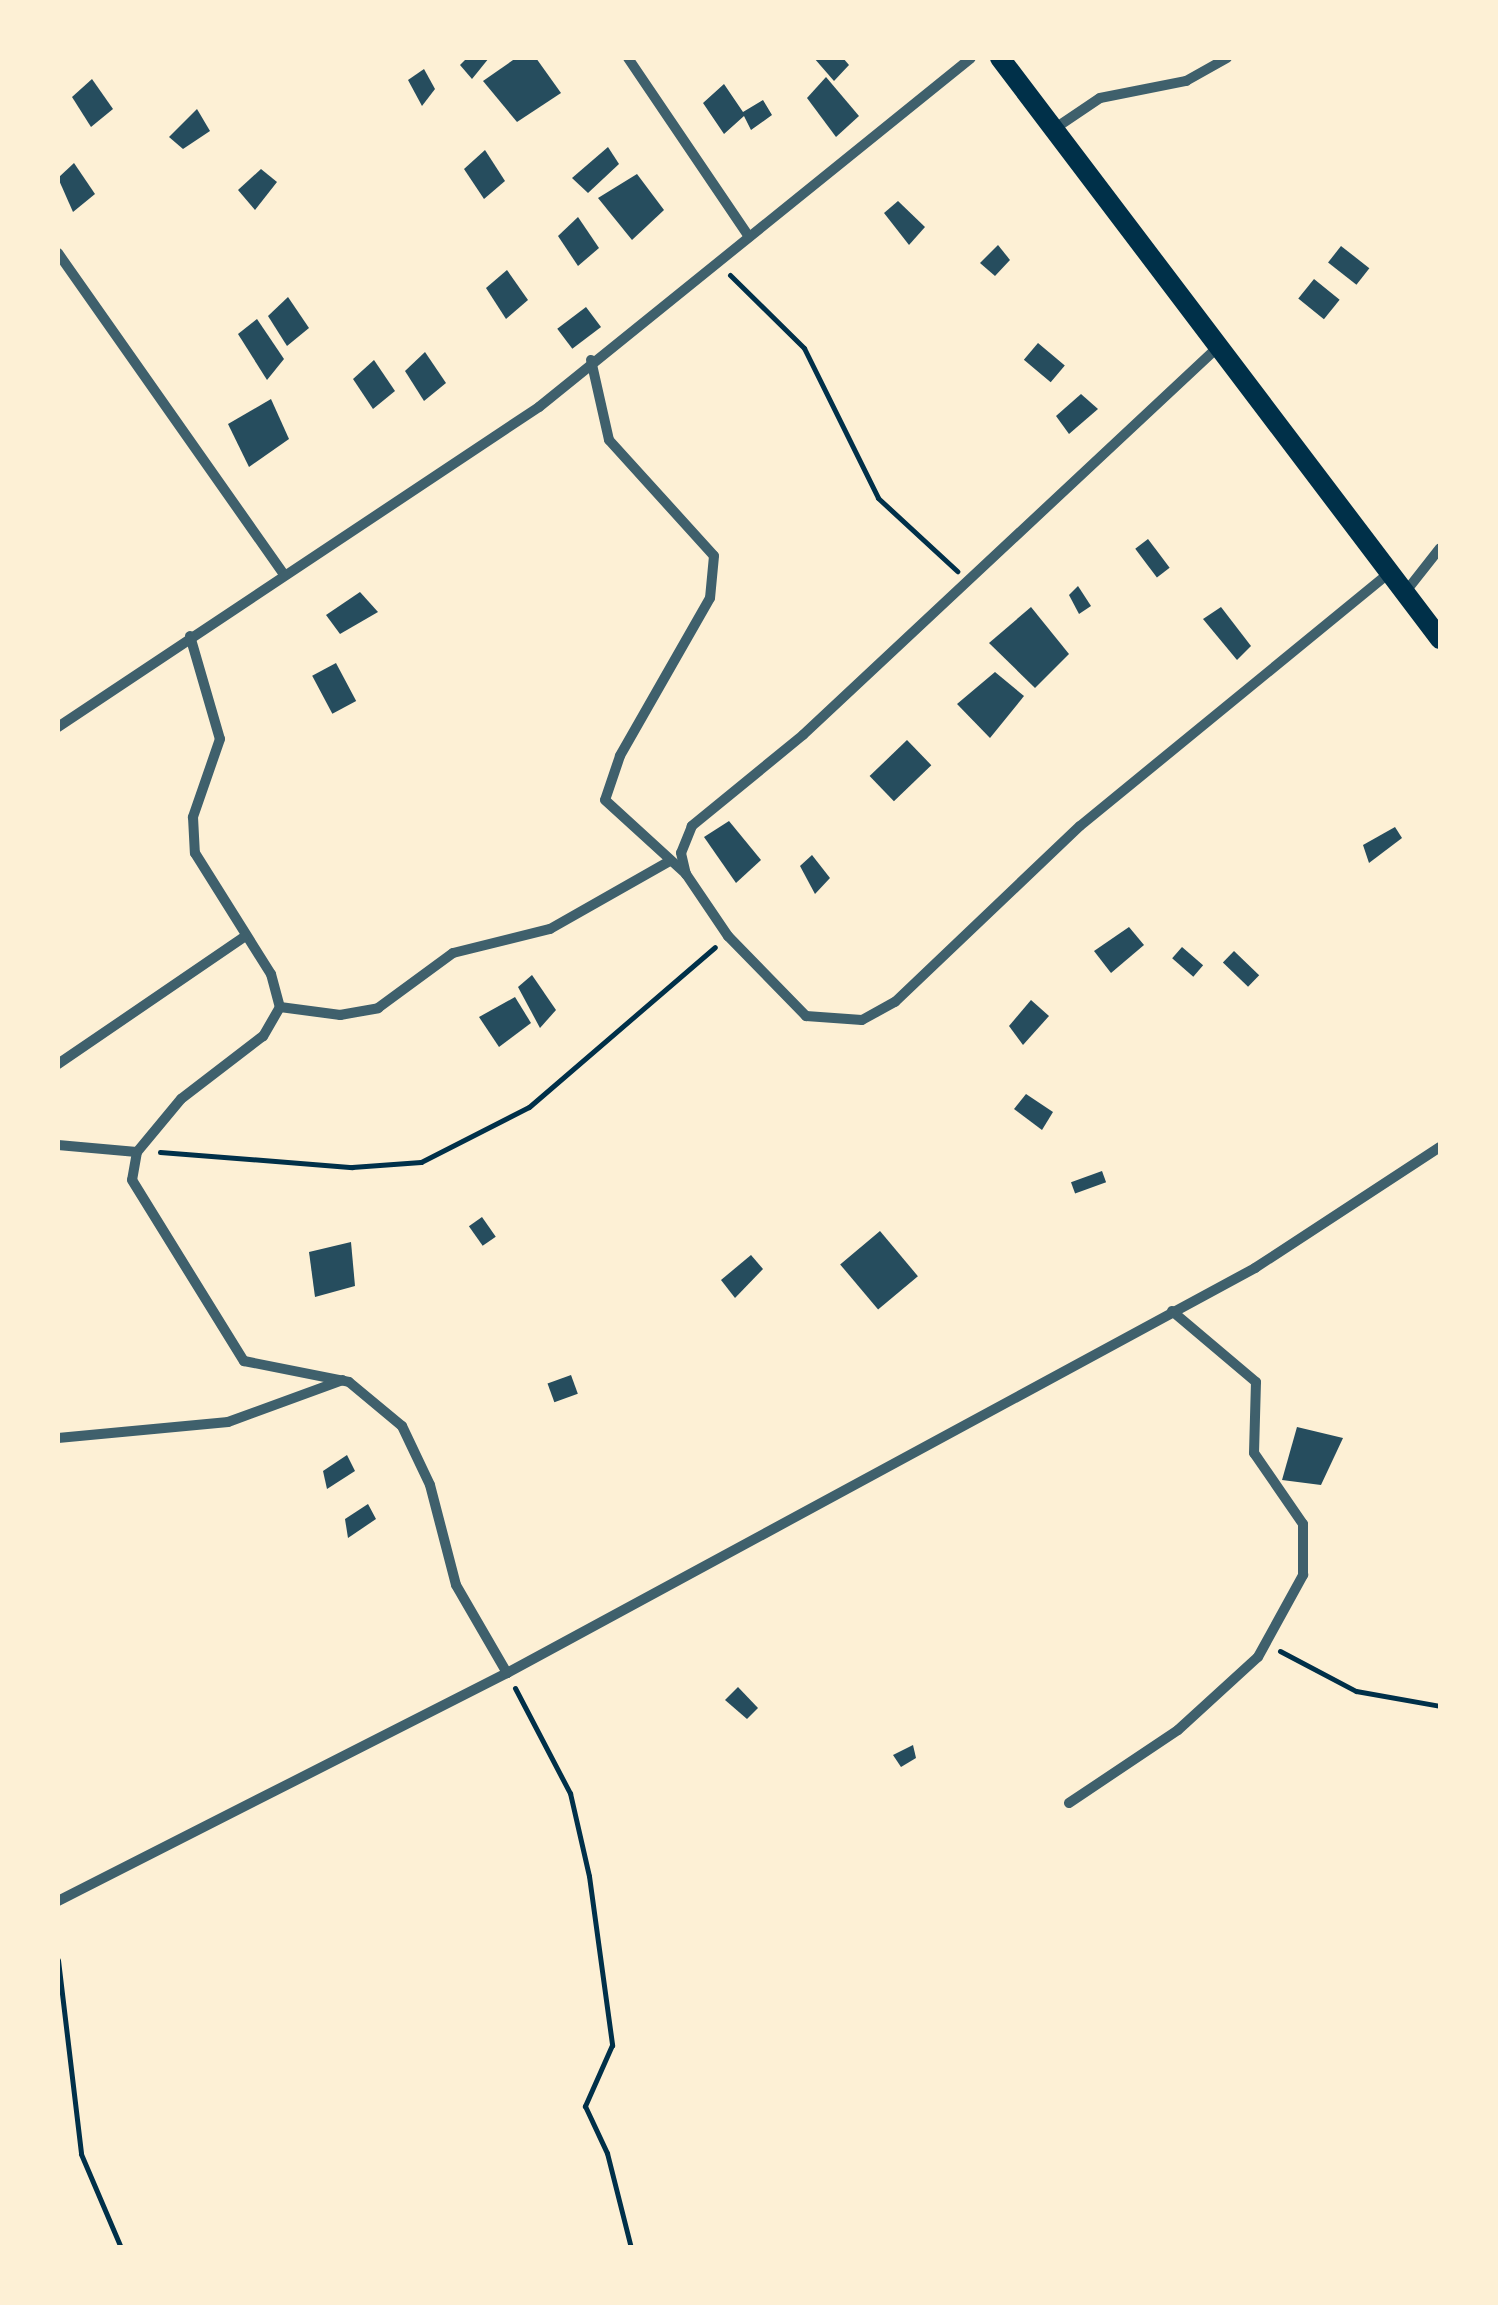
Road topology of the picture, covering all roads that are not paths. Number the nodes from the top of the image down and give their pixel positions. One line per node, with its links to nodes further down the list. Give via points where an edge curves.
1 (628, 58): 6 (street)
2 (971, 58): 6 (street)
3 (1000, 58): 5 (main road)
4 (1227, 58): 5 (street, via 1186,81 1100,98)
5 (1054, 129): 8 (main road)
6 (749, 237): 9 (street)
7 (58, 253): 12 (street)
8 (1219, 346): 11 (main road); 18 (street, via 692,826 681,853)
9 (592, 360): 12 (street, via 539,407); 17 (street, via 609,440 714,556 710,598 604,800)
10 (1440, 548): 13 (street)
11 (1391, 570): 13 (main road); 18 (street, via 1080,826 895,1002 862,1020 806,1016 728,936)
12 (282, 573): 14 (street)
13 (1407, 590): 15 (main road)
14 (190, 636): 16 (street); 19 (street, via 220,739 192,840)
15 (1440, 639)
16 (58, 727)
17 (668, 862): 18 (street); 20 (street, via 550,930 453,953 378,1008 340,1015)
18 (686, 874)
19 (244, 937): 20 (street, via 271,974); 21 (street)
20 (280, 1007): 24 (street, via 263,1036 180,1100)
21 (58, 1064)
22 (58, 1145): 24 (street)
23 (1440, 1147): 25 (street)
24 (137, 1152): 26 (street, via 132,1180 244,1361)
25 (1172, 1311): 28 (street); 29 (street, via 1256,1382 1254,1453 1302,1524 1303,1575 1267,1642 1178,1730)
26 (343, 1380): 27 (street, via 228,1422); 28 (street, via 402,1426 416,1449 456,1585)
27 (58, 1438)
28 (507, 1673): 30 (street)
29 (1069, 1803)
30 (58, 1901)

